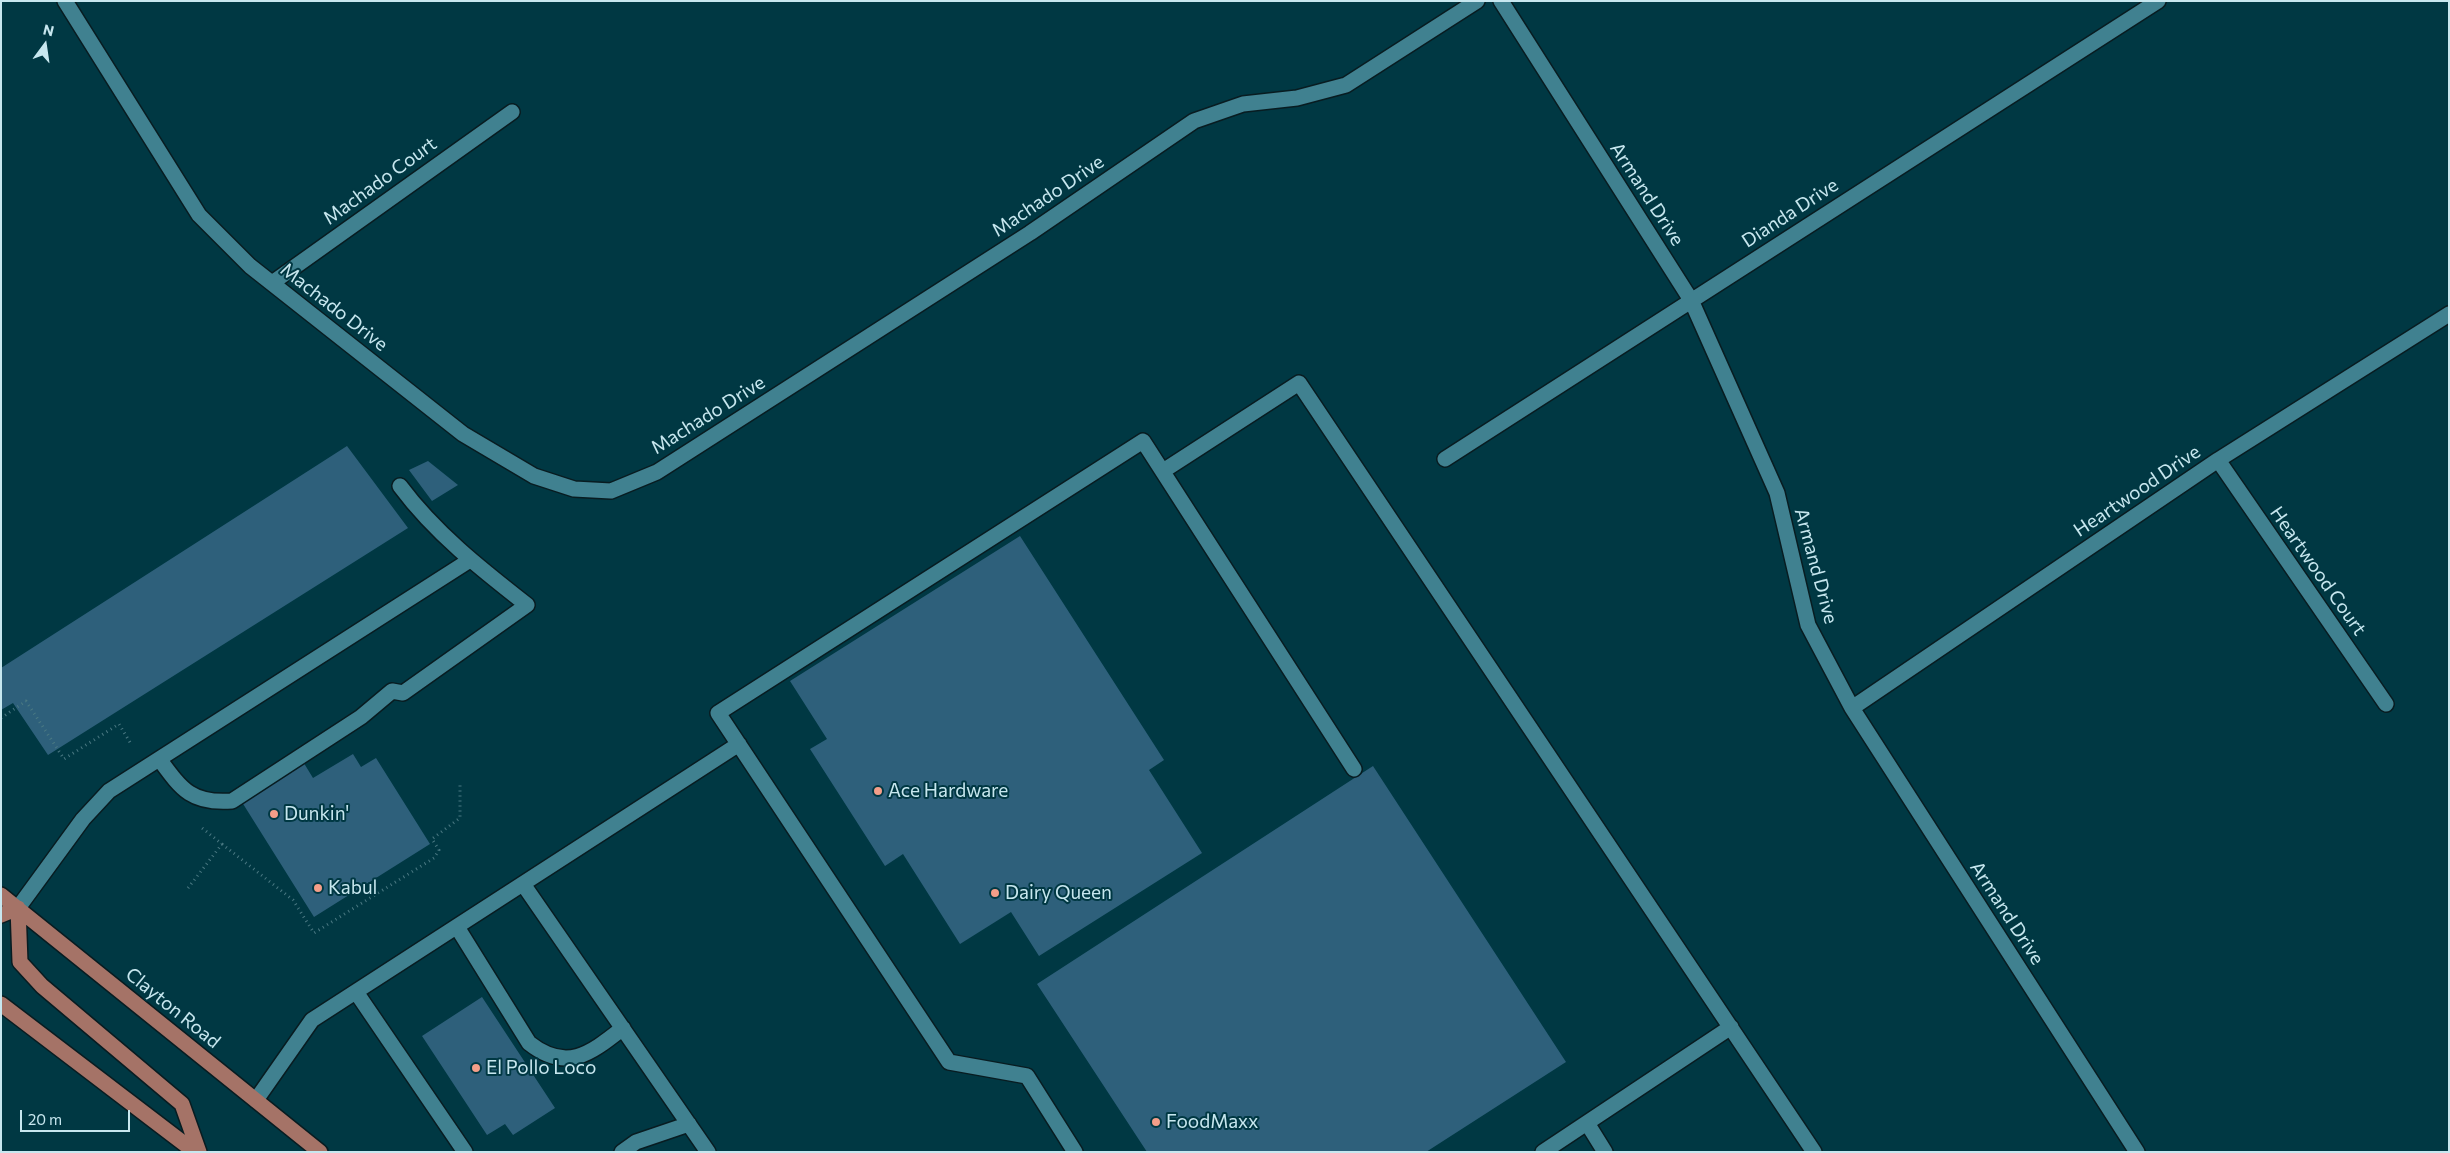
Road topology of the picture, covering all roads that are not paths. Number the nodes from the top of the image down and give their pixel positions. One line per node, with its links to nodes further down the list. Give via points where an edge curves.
1 (65, 1): 6 (street, Machado Drive, via 200,215 250,266)
2 (1477, 1): 6 (street, Machado Drive, via 1346,85 1297,98 1243,104 1194,121 1030,233 657,472 611,490 574,489 534,476 463,434)
3 (1500, 1): 7 (street, Armand Drive)
4 (2158, 1): 7 (street, Dianda Drive)
5 (512, 112): 6 (street, Machado Court)
6 (272, 283)
7 (1691, 300): 9 (street, Dianda Drive); 15 (street, Armand Drive, via 1777,493 1808,625)
8 (2449, 314): 10 (street, Heartwood Drive)
9 (1445, 459)
10 (2218, 460): 14 (street, Heartwood Court); 15 (street, Heartwood Drive)
11 (1163, 471): 16 (street, via 1143,441 718,713); 18 (street); 27 (street, via 1299,383)
12 (400, 486): 13 (street, via 419,512)
13 (470, 560): 17 (street); 17 (street, via 527,605 403,693 392,691 361,717 232,800 212,802 189,794)
14 (2386, 704)
15 (1852, 708): 41 (street, Armand Drive)
16 (739, 744): 19 (street); 37 (street, via 949,1062 1027,1076)
17 (160, 760): 21 (street, via 109,791 83,819)
18 (1354, 768)
19 (523, 884): 23 (street); 26 (street)
20 (1, 895): 21 (main road, Clayton Road)
21 (18, 908): 22 (main road); 28 (main road, Clayton Road); 32 (main road, via 20,962 42,986 182,1104)
22 (1, 915)
23 (457, 927): 24 (street); 26 (street, via 529,1043 542,1053 562,1058 591,1052)
24 (356, 992): 28 (street, via 312,1020); 34 (street)
25 (1, 1004): 31 (main road)
26 (623, 1028): 30 (street)
27 (1730, 1028): 29 (street); 40 (street)
28 (256, 1100): 33 (main road, Clayton Road)
29 (1587, 1123): 38 (street); 39 (street)
30 (689, 1124): 35 (street, via 636,1142); 36 (street)
31 (195, 1152)
32 (199, 1152)
33 (320, 1152)
34 (465, 1152)
35 (622, 1152)
36 (708, 1152)
37 (1075, 1152)
38 (1543, 1152)
39 (1605, 1152)
40 (1814, 1152)
41 (2137, 1152)

